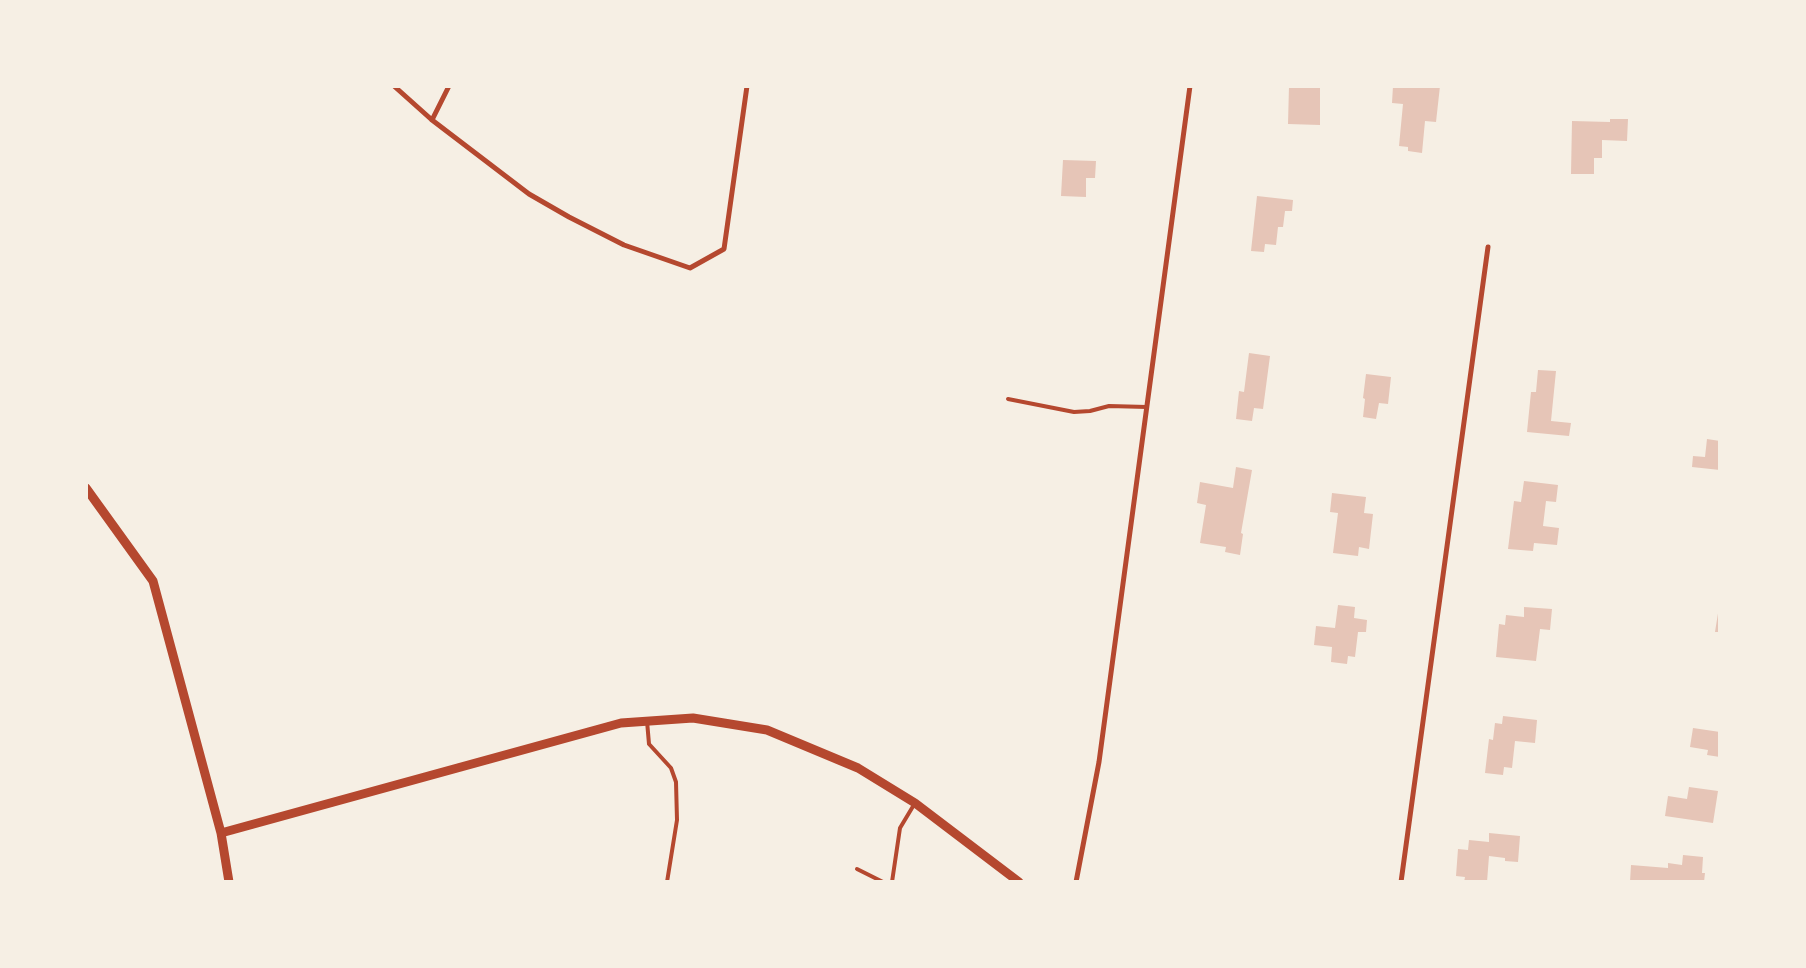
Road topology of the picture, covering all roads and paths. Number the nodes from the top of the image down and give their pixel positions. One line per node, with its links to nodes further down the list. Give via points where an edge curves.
1 (394, 86): 5 (street)
2 (449, 86): 5 (street)
3 (747, 86): 5 (street, via 724,249 690,268 624,245 569,217 529,194)
4 (1190, 86): 8 (street)
5 (432, 120)
6 (1488, 247): 20 (street)
7 (1008, 399): 8 (lane, via 1074,412 1109,406)
8 (1147, 407): 19 (street, via 1099,762)
9 (86, 488): 12 (street, via 153,581)
10 (647, 721): 11 (street, via 693,718 767,730 858,768); 12 (street, via 621,722); 15 (lane, via 649,744 671,768 676,782 677,820)
11 (916, 803): 17 (lane, via 900,828); 18 (street)
12 (221, 832): 14 (street)
13 (857, 869): 16 (lane)
14 (229, 882)
15 (667, 882)
16 (883, 882)
17 (892, 882)
18 (1019, 882)
19 (1076, 882)
20 (1401, 882)

